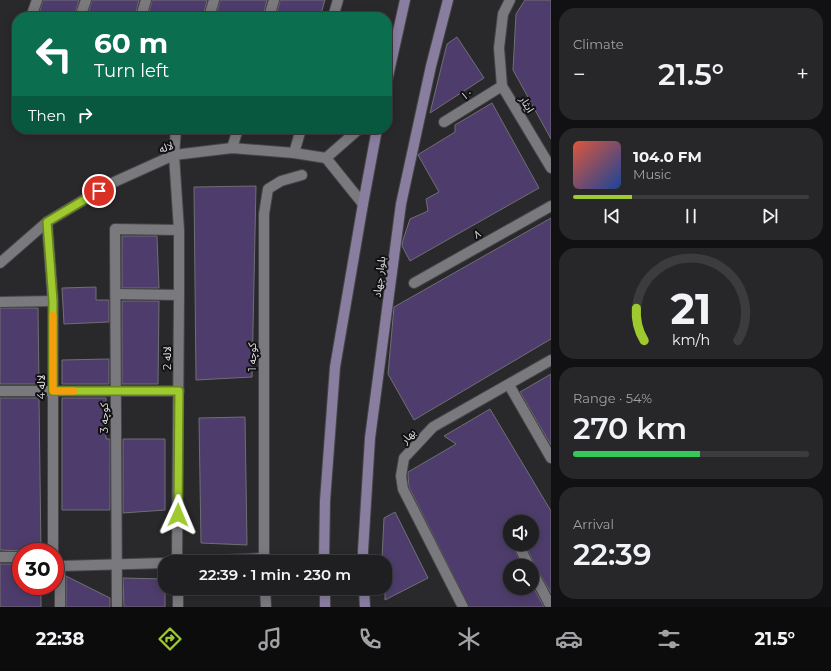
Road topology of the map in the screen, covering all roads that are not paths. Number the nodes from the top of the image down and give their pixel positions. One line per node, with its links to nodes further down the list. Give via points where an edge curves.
1 (37, 0): 10 (street)
2 (86, 0): 11 (street)
3 (146, 0): 12 (street)
4 (214, 0): 13 (street)
5 (274, 0): 14 (street)
6 (338, 0): 15 (street)
7 (448, 0): 51 (main road, بلوار جهاد, via 401,204 370,438)
8 (510, 0): 17 (street, ایثار, via 503,14 499,48)
9 (404, 2): 16 (main road)
10 (33, 12)
11 (82, 12)
12 (142, 12)
13 (210, 12)
14 (270, 12)
15 (334, 12)
16 (392, 58)
17 (502, 86): 18 (street, ۱۰); 28 (street, ایثار)
18 (444, 122)
19 (176, 134): 26 (street, لاله 2)
20 (236, 134): 24 (street)
21 (300, 134): 25 (street)
22 (354, 134): 27 (street)
23 (376, 134): 30 (main road)
24 (232, 148): 25 (street, لاله); 26 (street, لاله)
25 (294, 153): 27 (street, لاله)
26 (174, 155): 32 (street, لاله, via 112,183); 33 (street, لاله 2)
27 (326, 158): 30 (street)
28 (551, 168)
29 (302, 175): 49 (street, کوچه 1, via 281,181 268,189 264,214)
30 (363, 204): 50 (main road, via 335,367 325,501)
31 (551, 206): 35 (street, ۸)
32 (47, 222): 34 (street, لاله); 38 (street, لاله 4)
33 (179, 230): 36 (street, کوچه 3, via 115,229); 37 (street, لاله 2)
34 (0, 263)
35 (414, 283)
36 (116, 294): 37 (street); 42 (street, کوچه 3)
37 (179, 295): 45 (street, لاله 2)
38 (53, 301): 39 (street); 44 (street, لاله 4)
39 (0, 302)
40 (551, 360): 41 (street, بهار)
41 (509, 385): 46 (street); 69 (street, بهار, via 433,427 404,458 402,489)
42 (116, 390): 44 (street); 45 (street); 56 (street, کوچه 3)
43 (0, 391): 44 (street)
44 (53, 391): 47 (street, لاله 4)
45 (179, 391): 48 (street, لاله 2)
46 (551, 458)
47 (53, 543)
48 (177, 555)
49 (264, 555)
50 (324, 555)
51 (363, 555)
52 (0, 557): 53 (street)
53 (12, 557)
54 (64, 563): 56 (street)
55 (158, 563): 56 (street)
56 (116, 565): 64 (street, کوچه 3)
57 (539, 584): 70 (street)
58 (59, 595): 63 (street)
59 (178, 595): 65 (street)
60 (265, 595): 66 (street)
61 (325, 595): 67 (main road)
62 (364, 595): 68 (main road)
63 (60, 607)
64 (117, 607)
65 (178, 607)
66 (266, 607)
67 (325, 607)
68 (365, 607)
69 (463, 607)
70 (551, 607)

